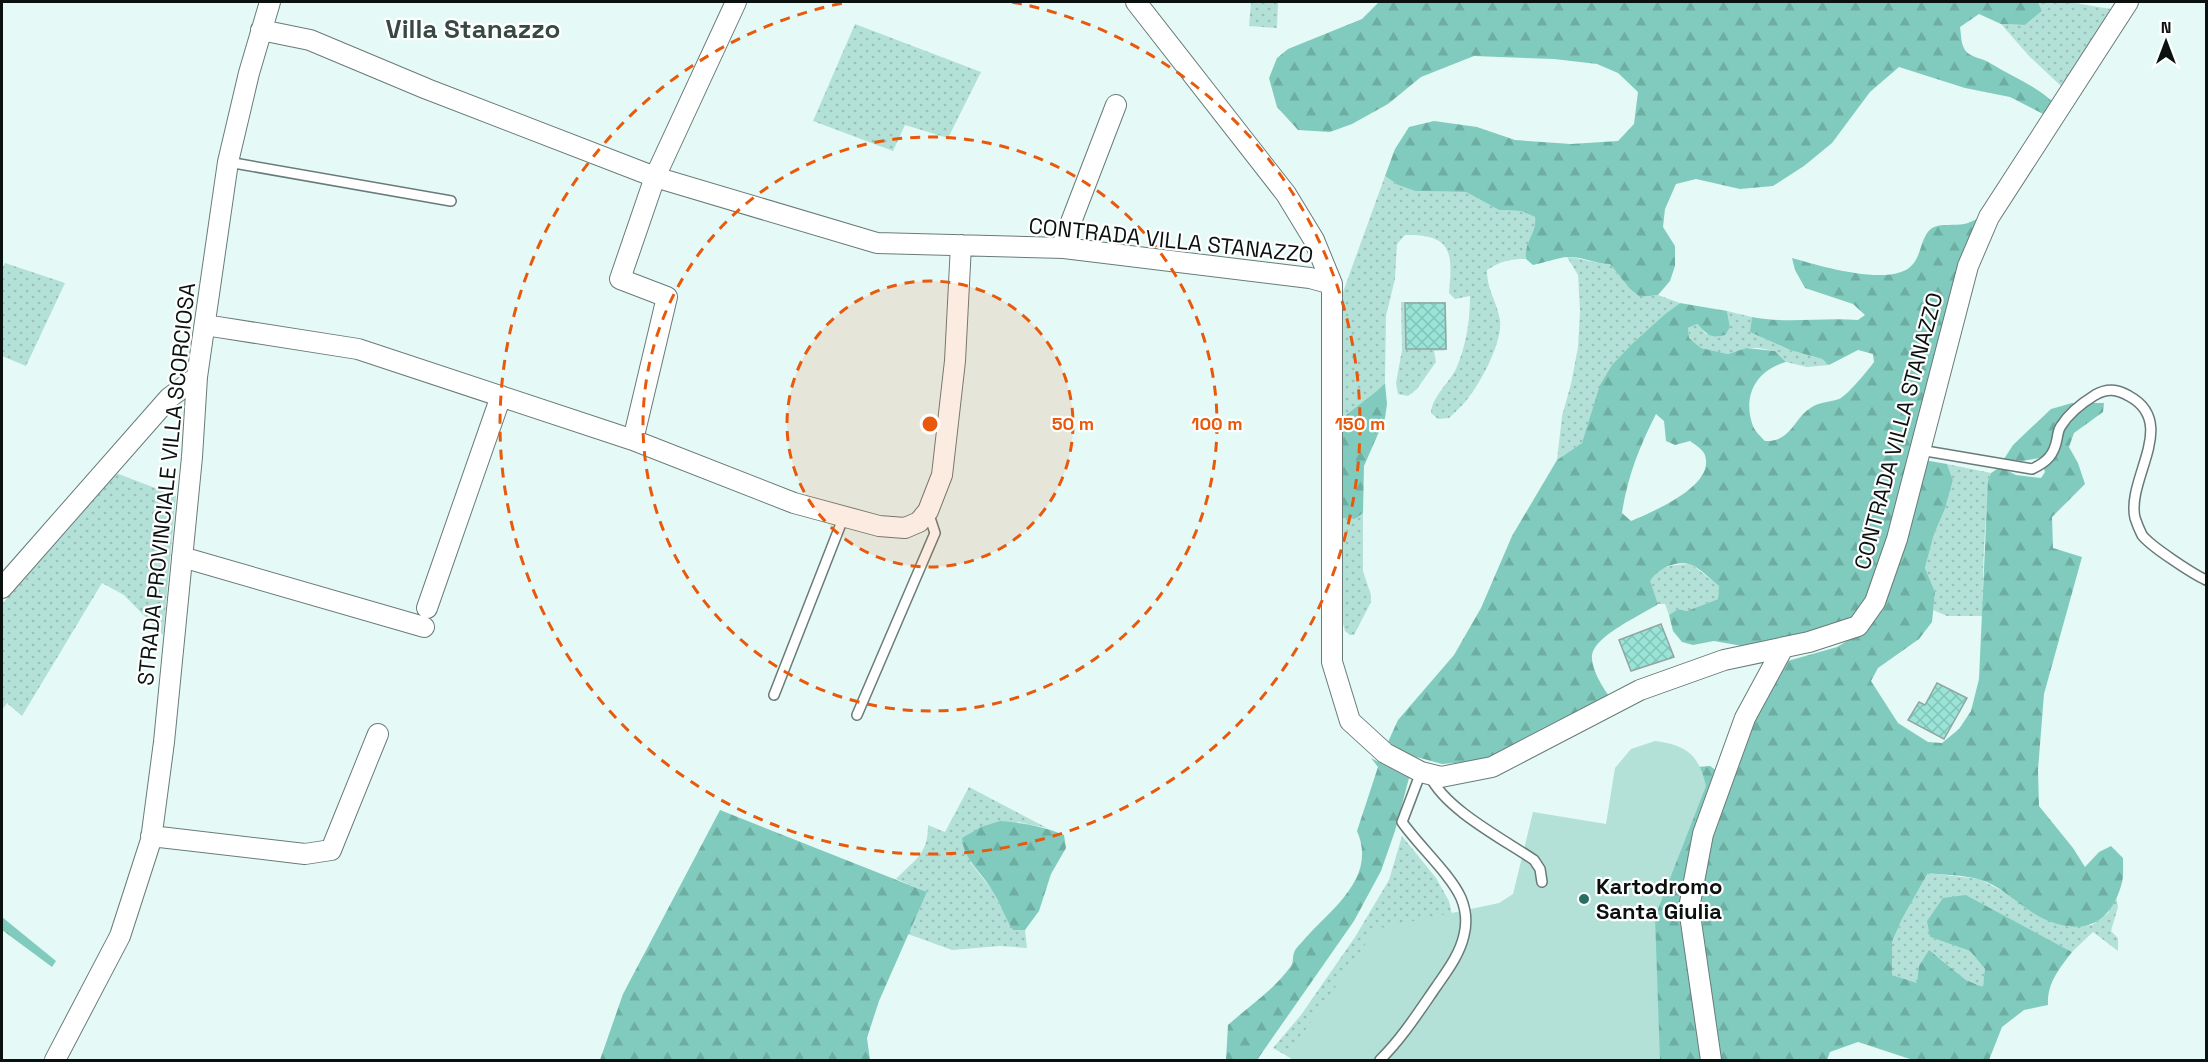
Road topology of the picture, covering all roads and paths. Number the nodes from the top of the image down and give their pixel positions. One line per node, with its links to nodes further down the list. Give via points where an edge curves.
1 (270, 2): 5 (street, STRADA PROVINCIALE VILLA SCORCIOSA)
2 (736, 2): 8 (street)
3 (1136, 2): 12 (street, via 1286,194 1314,240)
4 (2128, 2): 17 (street, CONTRADA VILLA STANAZZO, via 1989,217 1968,266)
5 (261, 30): 7 (street, STRADA PROVINCIALE VILLA SCORCIOSA); 8 (street, CONTRADA VILLA STANAZZO, via 310,40)
6 (1116, 105): 11 (street)
7 (228, 162): 9 (lane); 13 (street, STRADA PROVINCIALE VILLA SCORCIOSA)
8 (654, 177): 10 (street, CONTRADA VILLA STANAZZO, via 877,243); 16 (street, via 620,279 667,297)
9 (451, 201)
10 (961, 245): 11 (street, CONTRADA VILLA STANAZZO); 18 (street, via 955,360 942,475)
11 (1060, 248): 12 (street, CONTRADA VILLA STANAZZO, via 1310,278)
12 (1332, 284): 27 (street, via 1332,662 1350,721 1385,753)
13 (205, 326): 14 (street, STRADA PROVINCIALE VILLA SCORCIOSA); 15 (street, via 358,349)
14 (197, 377): 20 (street, STRADA PROVINCIALE VILLA SCORCIOSA); 22 (street, via 169,398)
15 (501, 396): 16 (street); 20 (street, via 425,618)
16 (633, 440): 19 (street, via 794,503)
17 (1920, 450): 21 (lane, via 2032,469 2045,463 2055,450 2059,428 2074,410 2096,394 2111,389 2122,392 2137,400 2147,415 2151,432 2134,503 2143,537); 23 (street, CONTRADA VILLA STANAZZO, via 1898,539 1875,602 1858,626)
18 (928, 511): 19 (street, via 919,522 905,528 879,526); 25 (lane, via 935,533)
19 (844, 516): 24 (lane)
20 (182, 557): 28 (street, STRADA PROVINCIALE VILLA SCORCIOSA)
21 (2206, 579)
22 (2, 588)
23 (1783, 648): 27 (street, CONTRADA VILLA STANAZZO, via 1724,660 1640,690 1492,767 1441,777); 32 (street, via 1745,718 1703,834 1689,908)
24 (774, 696)
25 (857, 715)
26 (378, 734): 28 (street, via 331,850 305,854)
27 (1425, 773): 29 (lane, via 1449,803 1534,860); 31 (lane, via 1402,822 1462,899 1464,936 1458,954 1400,1040)
28 (151, 836): 30 (street, STRADA PROVINCIALE VILLA SCORCIOSA, via 120,936)
29 (1542, 882)
30 (55, 1060)
31 (1380, 1060)
32 (1712, 1060)

